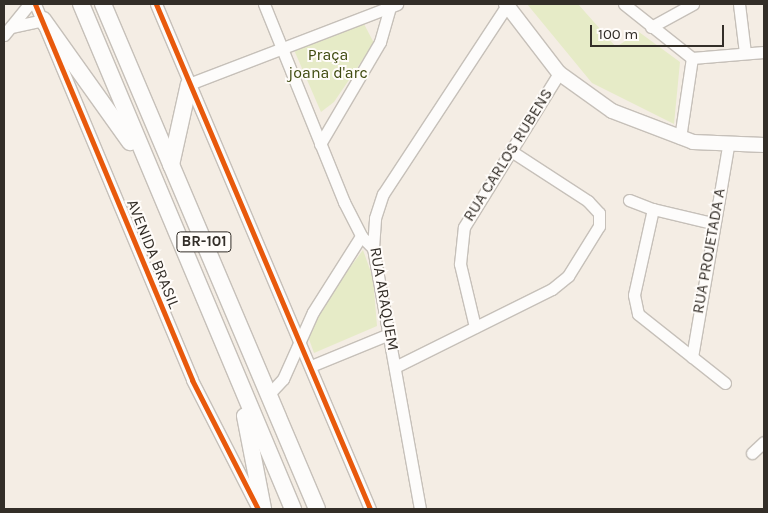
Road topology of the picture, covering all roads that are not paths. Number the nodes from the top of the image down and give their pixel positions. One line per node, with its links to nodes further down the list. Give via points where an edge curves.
1 (29, 4): 14 (street)
2 (35, 4): 12 (street, AVENIDA BRASIL)
3 (80, 4): 27 (highway, AVENIDA BRASIL / BR-101)
4 (103, 4): 26 (highway, BR-101)
5 (156, 4): 20 (street)
6 (264, 4): 15 (street)
7 (393, 4): 15 (street); 22 (street, via 380,42)
8 (624, 4): 13 (street)
9 (693, 4): 13 (street)
10 (740, 4): 17 (street)
11 (506, 5): 19 (main road); 32 (street, RUA ARAQUEM, via 383,194)
12 (42, 20): 14 (street); 27 (highway); 45 (street, AVENIDA BRASIL, via 192,380)
13 (651, 27): 18 (street)
14 (7, 31)
15 (282, 45): 20 (street); 22 (street)
16 (764, 52): 17 (street)
17 (745, 53): 18 (street)
18 (692, 58): 21 (street)
19 (559, 73): 21 (main road, via 612,111); 25 (street, RUA CARLOS RUBENS)
20 (189, 84): 26 (highway); 35 (street)
21 (680, 138): 24 (main road)
22 (320, 144): 31 (street)
23 (764, 144): 24 (main road)
24 (728, 146): 30 (street, RUA PROJETADA A)
25 (511, 151): 33 (street, RUA CARLOS RUBENS, via 464,226 460,264); 33 (street, via 588,201 600,218 561,282)
26 (171, 165): 41 (highway, BR-101)
27 (155, 184): 36 (highway, AVENIDA BRASIL / BR-101)
28 (629, 200): 29 (street)
29 (653, 208): 30 (street); 37 (street, via 634,306 645,322)
30 (712, 223): 37 (street, RUA PROJETADA A)
31 (361, 236): 32 (street); 35 (street)
32 (373, 248): 34 (street, RUA ARAQUEM)
33 (475, 327): 39 (street)
34 (389, 334): 38 (street); 39 (street, RUA ARAQUEM)
35 (299, 338): 38 (street); 41 (street, via 283,379)
36 (228, 356): 46 (highway, via 255,456); 47 (highway, AVENIDA BRASIL / BR-101)
37 (692, 357): 40 (street)
38 (312, 366): 50 (street)
39 (395, 367): 51 (street, RUA ARAQUEM)
40 (725, 383)
41 (268, 395): 44 (highway, BR-101)
42 (764, 442): 43 (street)
43 (752, 453)
44 (304, 481): 48 (highway, BR-101); 49 (highway)
45 (258, 509)
46 (263, 509)
47 (293, 509)
48 (317, 509)
49 (328, 509)
50 (370, 509)
51 (420, 509)

